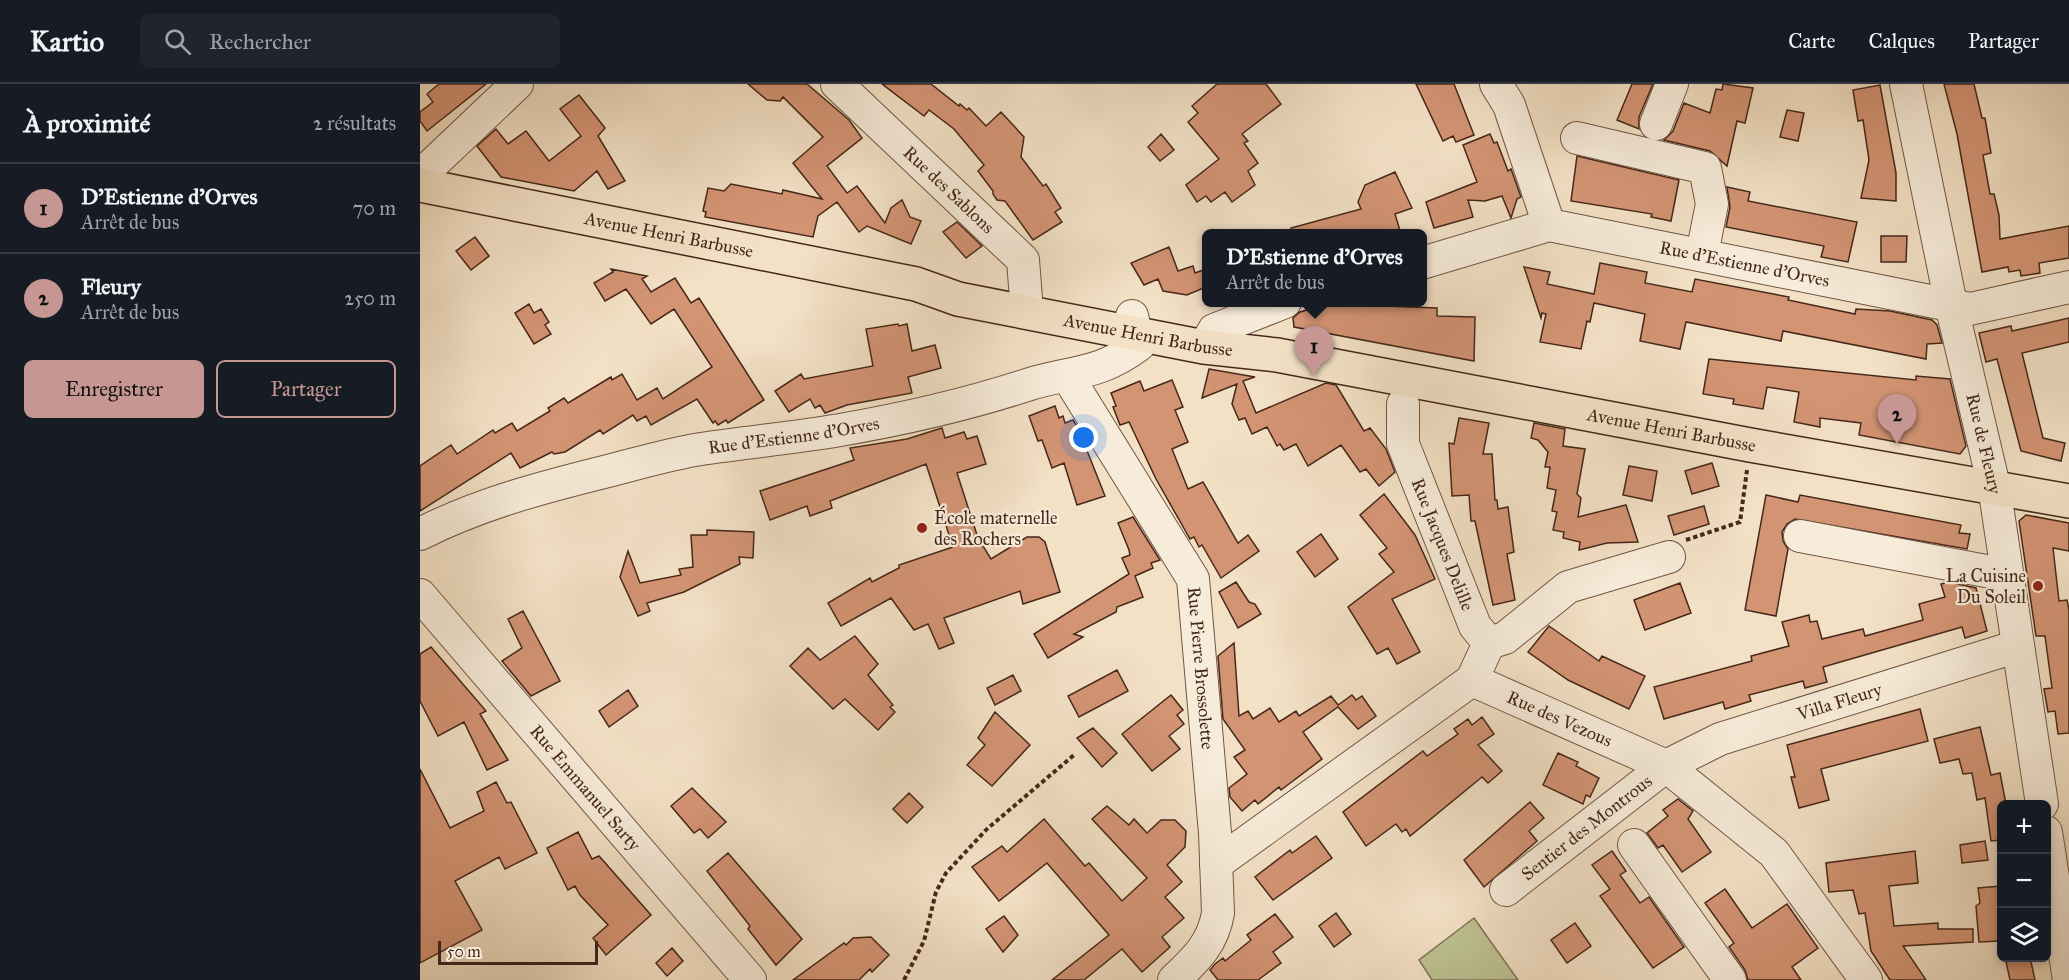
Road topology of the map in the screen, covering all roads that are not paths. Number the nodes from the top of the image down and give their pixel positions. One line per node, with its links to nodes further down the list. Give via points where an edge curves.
1 (517, 84): 8 (street)
2 (837, 84): 14 (street, Rue des Sablons, via 1023,260)
3 (1496, 84): 10 (street, via 1509,105)
4 (1672, 84): 6 (street)
5 (1905, 84): 15 (street, Rue de Fleury)
6 (1656, 124)
7 (1577, 138): 11 (street, via 1705,168 1712,204)
8 (420, 176)
9 (420, 185): 14 (main road, Avenue Henri Barbusse, via 916,284 958,299)
10 (1549, 225): 11 (street, Rue d'Estienne d'Orves); 12 (street, Rue d'Estienne d'Orves)
11 (1702, 254): 15 (street, Rue d'Estienne d'Orves)
12 (1427, 262)
13 (2069, 287): 15 (street, Rue d'Estienne d'Orves, via 1970,309)
14 (1026, 302): 17 (main road, Avenue Henri Barbusse)
15 (1951, 304): 21 (street, Rue de Fleury)
16 (1276, 307): 18 (street)
17 (1134, 325): 18 (main road, Avenue Henri Barbusse); 19 (street, Rue d'Estienne d'Orves, via 1138,345 1112,363)
18 (1209, 338): 21 (main road, Avenue Henri Barbusse, via 1277,355 1750,445)
19 (1068, 377): 23 (street, Rue d'Estienne d'Orves, via 1052,377 996,395 843,430 661,458 522,492 457,515); 35 (street, Rue Pierre Brossolette, via 1194,579)
20 (1403, 404): 28 (street, Rue Jacques Delille, via 1403,444 1475,626)
21 (1994, 486): 22 (main road, Avenue Henri Barbusse); 26 (street, Rue de Fleury)
22 (2069, 501)
23 (420, 534)
24 (1800, 536): 26 (street)
25 (1669, 557): 28 (street, via 1568,587 1505,638)
26 (2007, 575): 29 (street, Rue de Fleury)
27 (420, 595): 37 (street, Rue Emmanuel Sarty)
28 (1489, 643): 30 (street)
29 (2018, 646): 31 (street, Villa Fleury, via 1720,739); 32 (street, Rue de Fleury)
30 (1472, 680): 31 (street, Rue des Vezous); 35 (street)
31 (1666, 766): 36 (street, Sentier des Montrous); 40 (street, Rue des Vezous, via 1774,853)
32 (2041, 800)
33 (1634, 845): 39 (street)
34 (2049, 854): 41 (street)
35 (1216, 864): 38 (street, Rue Pierre Brossolette, via 1216,927 1203,952)
36 (1506, 890)
37 (750, 980)
38 (1174, 980)
39 (1730, 980)
40 (1866, 980)
41 (2069, 980)

